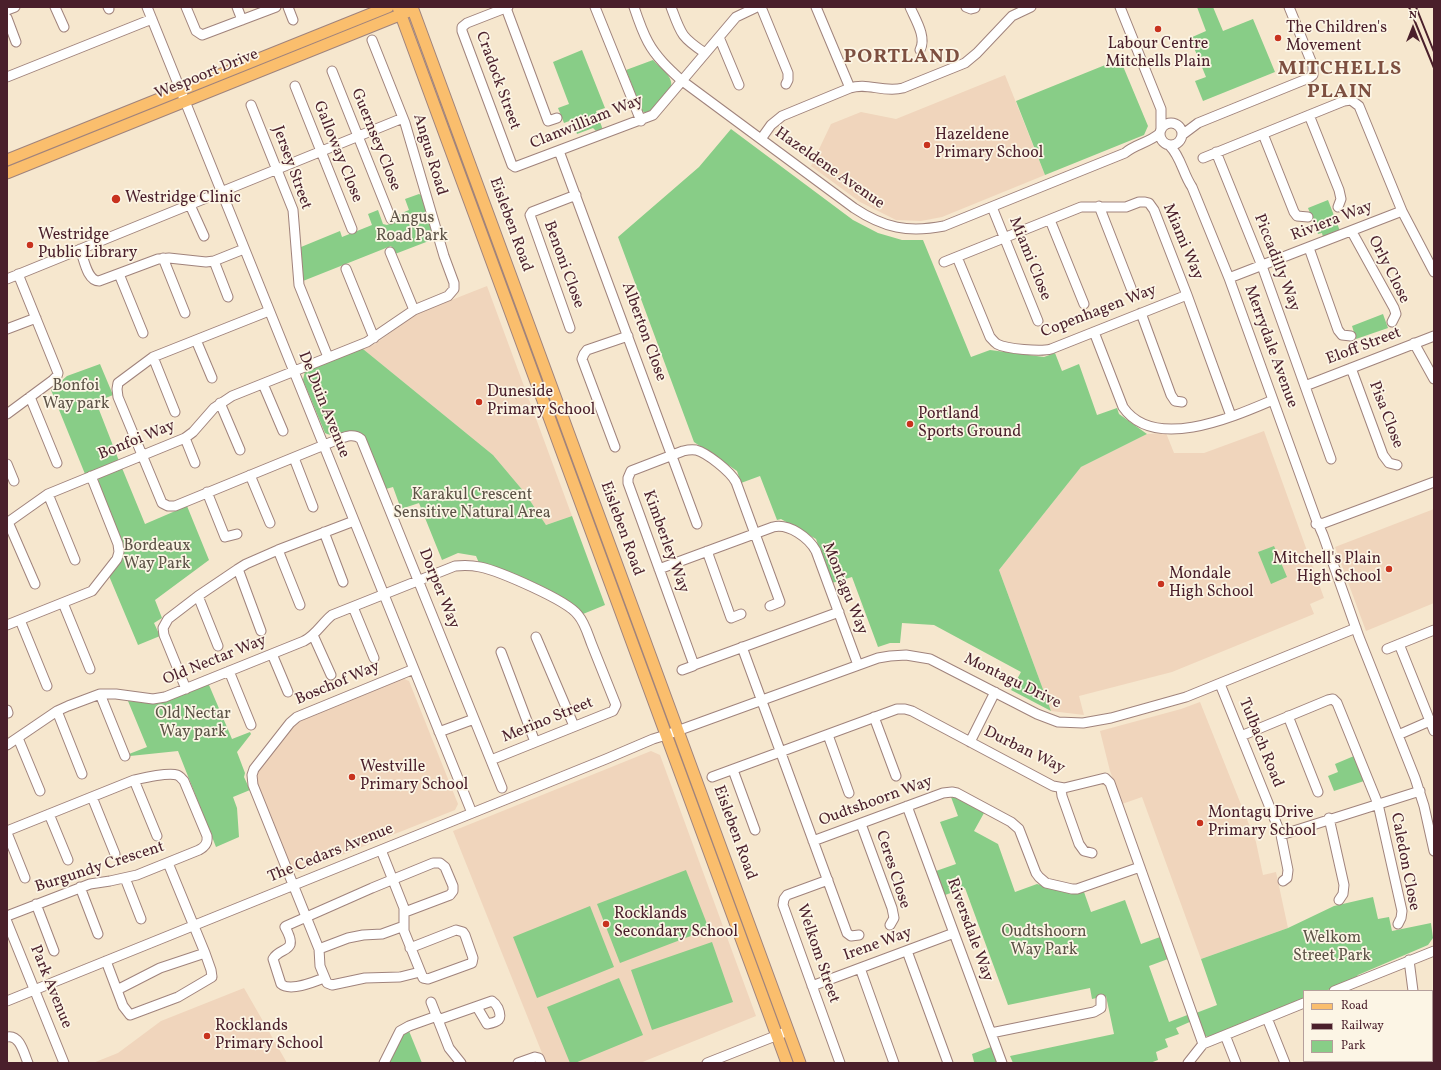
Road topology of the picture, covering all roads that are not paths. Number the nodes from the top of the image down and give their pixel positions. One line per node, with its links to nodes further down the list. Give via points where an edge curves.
1 (15, 7): 21 (street)
2 (55, 7): 27 (street)
3 (147, 7): 24 (street, De Duin Avenue)
4 (186, 7): 25 (street, via 196,31 202,35)
5 (237, 7): 25 (street)
6 (276, 7): 25 (street)
7 (288, 7): 26 (street)
8 (388, 7): 40 (main road, Wespoort Drive)
9 (507, 7): 46 (street, via 548,121); 62 (street, Cradock Street, via 467,23 462,31)
10 (595, 7): 47 (street)
11 (634, 7): 35 (street, Hazeldene Avenue, via 647,41 666,66)
12 (671, 7): 32 (street, via 682,35)
13 (757, 7): 28 (street, Clanwilliam Way, via 741,13)
14 (761, 7): 36 (street, via 788,73)
15 (816, 7): 39 (street)
16 (910, 7): 31 (street, via 921,35)
17 (1030, 7): 39 (street, via 1012,16 977,53 960,65 894,90 859,86)
18 (1120, 7): 43 (street)
19 (1289, 7): 48 (street, via 1313,66 1313,75)
20 (414, 8): 22 (main road, Wespoort Drive); 211 (main road, Eisleben Road)
21 (7, 10)
22 (400, 11): 41 (main road, Wespoort Drive); 215 (main road, Eisleben Road)
23 (7, 18): 30 (street)
24 (152, 19): 34 (street); 40 (street, De Duin Avenue)
25 (242, 20)
26 (293, 20)
27 (64, 27)
28 (719, 37): 32 (street, Clanwilliam Way); 37 (street)
29 (372, 40): 45 (street, Angus Road)
30 (16, 42)
31 (920, 50)
32 (705, 53): 35 (street, Clanwilliam Way)
33 (332, 71): 52 (street, Guernsey Close)
34 (7, 77)
35 (681, 80): 47 (street, Clanwilliam Way, via 653,115); 54 (street, Hazeldene Avenue)
36 (786, 84)
37 (740, 85)
38 (295, 86): 57 (street, Galloway Close)
39 (850, 88): 54 (street, via 782,116 771,125)
40 (181, 90): 41 (street, De Duin Avenue); 61 (main road, Wespoort Drive)
41 (185, 102): 64 (main road, Wespoort Drive); 66 (street, De Duin Avenue)
42 (251, 105): 63 (street, Jersey Street)
43 (1161, 109): 49 (street); 50 (street)
44 (1309, 115): 51 (street); 71 (street, via 1339,190 1341,199); 72 (street, via 1346,100 1356,102)
45 (403, 118): 52 (street); 99 (street, Angus Road, via 455,286 448,296)
46 (557, 118)
47 (640, 120): 56 (street, Clanwilliam Way)
48 (1198, 123): 49 (street); 53 (street)
49 (1177, 125): 50 (street, via 1168,123); 53 (street)
50 (1160, 132): 55 (street, via 1161,140); 59 (street, Hazeldene Avenue)
51 (1263, 134): 58 (street); 73 (street, via 1294,212 1297,216)
52 (358, 137): 57 (street); 74 (street, Guernsey Close)
53 (1182, 137): 55 (street, via 1177,144); 65 (street, Merrydale Avenue, via 1183,158)
54 (761, 139): 70 (street, Hazeldene Avenue, via 854,208 869,218 892,227 915,230 944,226)
55 (1168, 145): 59 (street, Hazeldene Avenue, via 1151,145); 65 (street, Merrydale Avenue, via 1176,153)
56 (559, 150): 62 (street, Clanwilliam Way); 67 (street, Alberton Close)
57 (321, 152): 63 (street); 76 (street, Galloway Close)
58 (1216, 152): 60 (street); 88 (street, Piccadilly Way)
59 (1125, 153): 70 (street, Hazeldene Avenue)
60 (1203, 158)
61 (7, 160)
62 (513, 167)
63 (276, 170): 66 (street); 117 (street, Jersey Street, via 294,215 299,285)
64 (7, 173)
65 (1192, 187): 93 (street, Merrydale Avenue)
66 (221, 192): 68 (street); 82 (street, De Duin Avenue)
67 (576, 195): 106 (street, Benoni Close, via 530,215); 110 (street, Alberton Close)
68 (190, 204): 78 (street); 81 (street)
69 (1099, 206): 75 (street, Miami Way, via 1081,207); 95 (street); 96 (street, Miami Way, via 1126,207 1142,202 1149,203)
70 (992, 207): 79 (street, Miami Close)
71 (1338, 207)
72 (1402, 211): 77 (street, Riviera Way); 90 (street)
73 (1308, 217)
74 (391, 219)
75 (1050, 220): 79 (street, Miami Way); 98 (street)
76 (352, 229)
77 (1352, 232): 80 (street, Riviera Way); 105 (street, Orly Close, via 1394,308 1396,314)
78 (204, 236)
79 (1004, 238): 84 (street, Miami Way); 104 (street, Miami Close)
80 (1309, 248): 88 (street, Riviera Way); 111 (street, via 1338,330 1342,335)
81 (80, 249): 91 (street); 92 (street, via 93,279 99,281)
82 (244, 249): 86 (street); 100 (street, De Duin Avenue)
83 (390, 252): 99 (street)
84 (957, 257): 87 (street, Miami Way); 108 (street, Copenhagen Way, via 987,331 997,344 1043,351)
85 (163, 258): 86 (street); 92 (street); 101 (street)
86 (214, 261): 97 (street)
87 (944, 262)
88 (1262, 266): 93 (street, Riviera Way); 123 (street, Piccadilly Way)
89 (346, 269): 113 (street)
90 (1434, 272)
91 (18, 274): 94 (street); 103 (street)
92 (119, 274): 109 (street)
93 (1229, 278): 125 (street, Merrydale Avenue)
94 (7, 279)
95 (1131, 288)
96 (1188, 295): 102 (street, Copenhagen Way); 130 (street, Miami Way)
97 (228, 297)
98 (1084, 304)
99 (414, 310): 113 (street, Angus Road)
100 (269, 311): 114 (street); 119 (street, De Duin Avenue)
101 (185, 313)
102 (1141, 313): 108 (street, Copenhagen Way); 126 (street, via 1171,395 1175,401)
103 (36, 318): 107 (street); 124 (street, via 58,373 53,380)
104 (1038, 322)
105 (1392, 322)
106 (570, 328)
107 (7, 329)
108 (1094, 332): 130 (street, via 1120,402 1126,412 1141,424 1154,428 1192,428)
109 (143, 333)
110 (628, 336): 134 (street, via 587,350 582,359); 136 (street, Alberton Close)
111 (1351, 336)
112 (1434, 336): 115 (street, Eloff Street)
113 (374, 338): 117 (street, Angus Road)
114 (196, 340): 116 (street); 120 (street)
115 (1414, 343): 118 (street, Eloff Street); 121 (street)
116 (152, 357): 128 (street); 137 (street, via 118,383 117,389)
117 (328, 358): 119 (street, Angus Road)
118 (1351, 368): 123 (street, Eloff Street); 143 (street, Pisa Close, via 1383,455 1389,463)
119 (294, 371): 122 (street, Bonfoi Way); 133 (street, De Duin Avenue)
120 (212, 378)
121 (1434, 379)
122 (263, 384): 127 (street, Bonfoi Way); 131 (street)
123 (1305, 386): 139 (street, Piccadilly Way)
124 (30, 397): 129 (street); 140 (street)
125 (1273, 400): 130 (street); 152 (street, Merrydale Avenue)
126 (1182, 402)
127 (220, 403): 132 (street, Bonfoi Way); 135 (street)
128 (175, 412)
129 (7, 414)
130 (1231, 416)
131 (283, 431)
132 (186, 438): 137 (street, Bonfoi Way); 142 (street)
133 (324, 446): 138 (street, Dorper Way); 151 (street, De Duin Avenue); 164 (street, Dorper Way, via 352,435 361,439)
134 (615, 447)
135 (240, 450)
136 (672, 455): 155 (street, Alberton Close); 158 (street, via 686,450 699,451 727,470 736,482); 163 (street, Kimberley Way, via 634,470 627,480)
137 (142, 456): 145 (street, Bonfoi Way); 148 (street, Dorper Way, via 165,505 175,506)
138 (294, 458): 144 (street, Dorper Way); 150 (street)
139 (1332, 460)
140 (57, 463)
141 (7, 464): 146 (street)
142 (195, 464)
143 (1397, 465)
144 (250, 475): 148 (street, Dorper Way); 154 (street)
145 (91, 476): 149 (street, Bonfoi Way); 169 (street, via 119,552 117,559 92,591)
146 (14, 481)
147 (1434, 482): 152 (street, via 1324,523)
148 (207, 492): 157 (street, via 225,538)
149 (48, 494): 153 (street, Bonfoi Way); 161 (street)
150 (313, 507)
151 (354, 521): 156 (street); 167 (street, De Duin Avenue)
152 (1317, 522): 179 (street, Merrydale Avenue, via 1330,569)
153 (8, 523): 166 (street)
154 (270, 523)
155 (696, 524)
156 (324, 532): 159 (street); 165 (street)
157 (237, 534)
158 (755, 534): 160 (street, Montagu Way); 171 (street, via 780,602); 173 (street, Montagu Way, via 783,526 810,542 816,551)
159 (278, 550): 162 (street); 170 (street)
160 (707, 551): 163 (street, Montagu Way); 174 (street, via 731,618)
161 (75, 560)
162 (238, 568): 168 (street); 178 (street)
163 (659, 569): 189 (street, Kimberley Way)
164 (418, 580): 167 (street, Old Nectar Way); 203 (street, Old Nectar Way, via 455,566 480,567 561,601 575,611 584,624); 207 (street, Dorper Way)
165 (343, 582)
166 (35, 584)
167 (384, 595): 172 (street, Old Nectar Way); 192 (street, De Duin Avenue)
168 (198, 596): 183 (street); 198 (street, via 168,619 163,628)
169 (63, 603): 175 (street); 191 (street)
170 (300, 605)
171 (770, 606)
172 (353, 607): 180 (street, Old Nectar Way, via 332,615); 188 (street)
173 (838, 612): 184 (street); 190 (street, Montagu Way)
174 (741, 614)
175 (20, 620): 176 (street); 197 (street)
176 (7, 625)
177 (1434, 630): 182 (street)
178 (261, 631)
179 (1356, 631): 196 (street, Montagu Drive); 216 (street, Merrydale Avenue)
180 (313, 635): 187 (street, Old Nectar Way); 195 (street)
181 (536, 637): 210 (street)
182 (1399, 644): 185 (street); 208 (street)
183 (218, 646)
184 (742, 647): 189 (street); 202 (street)
185 (1387, 649)
186 (501, 652): 219 (street)
187 (272, 654): 194 (street, Old Nectar Way); 199 (street)
188 (374, 658)
189 (694, 664): 193 (street)
190 (858, 665): 200 (street, Montagu Drive, via 890,656 924,658); 202 (street, Montagu Drive)
191 (90, 669)
192 (414, 669): 213 (street, De Duin Avenue); 260 (street, Boschof Way, via 297,717 254,769 253,785)
193 (682, 670)
194 (229, 671): 198 (street, Old Nectar Way); 209 (street)
195 (331, 675)
196 (1220, 684): 200 (street, Montagu Drive, via 1149,708 1083,723 1058,722); 217 (street, Tulbach Road)
197 (46, 686)
198 (186, 689): 201 (street, Old Nectar Way, via 157,699)
199 (288, 692)
200 (995, 692): 220 (street)
201 (100, 694): 204 (street, Old Nectar Way); 223 (street)
202 (762, 700): 211 (street, Montagu Drive); 222 (street)
203 (615, 708): 210 (street, Merino Street)
204 (57, 711): 218 (street, Old Nectar Way); 226 (street)
205 (1288, 716): 217 (street); 234 (street); 237 (street, Caledon Close, via 1328,700 1335,700)
206 (874, 717): 214 (street, Durban Way); 220 (street, Durban Way, via 897,709 909,709); 227 (street)
207 (474, 719): 213 (street); 224 (street, Dorper Way)
208 (1430, 722): 212 (street); 216 (street)
209 (251, 725)
210 (574, 726): 219 (street, Merino Street)
211 (678, 731): 215 (street, Montagu Drive); 300 (main road, Eisleben Road)
212 (1434, 731)
213 (439, 732): 239 (street, De Duin Avenue)
214 (828, 734): 222 (street, Durban Way); 235 (street)
215 (666, 735): 239 (street, The Cedars Avenue); 302 (main road, Eisleben Road)
216 (1398, 735): 232 (street, Merrydale Avenue)
217 (1241, 736): 245 (street, Tulbach Road)
218 (18, 738): 221 (street, Old Nectar Way); 233 (street)
219 (535, 742): 224 (street, Merino Street)
220 (970, 742): 231 (street, Durban Way)
221 (7, 745)
222 (780, 752): 225 (street, Durban Way); 247 (street)
223 (125, 756)
224 (491, 760): 230 (street, Dorper Way)
225 (733, 770): 228 (street, Durban Way); 243 (street)
226 (82, 774)
227 (896, 776)
228 (712, 777)
229 (134, 780): 236 (street, Burgundy Crescent); 246 (street); 253 (street, Burgundy Crescent, via 173,774 181,778 208,836 205,847)
230 (502, 788)
231 (1061, 788): 250 (street, via 1079,844 1084,851); 254 (street, Durban Way, via 1105,778 1112,788)
232 (1420, 790): 237 (street); 249 (street, Merrydale Avenue)
233 (40, 791)
234 (1318, 792)
235 (849, 794)
236 (92, 797): 240 (street, Burgundy Crescent); 251 (street)
237 (1378, 804): 241 (street); 269 (street, Caledon Close, via 1402,911)
238 (907, 806): 242 (street, Oudtshoorn Way); 254 (street, Oudtshoorn Way, via 952,792 1004,818 1019,829 1036,873 1046,883 1072,889 1081,888); 273 (street, Riversdale Way)
239 (472, 813): 248 (street, The Cedars Avenue)
240 (49, 814): 244 (street, Burgundy Crescent); 252 (street)
241 (1329, 818): 245 (street); 262 (street, via 1344,885)
242 (861, 824): 247 (street, Oudtshoorn Way); 270 (street, Ceres Close, via 892,908 894,918)
243 (755, 830)
244 (7, 832): 255 (street)
245 (1281, 835): 259 (street, Tulbach Road, via 1288,870 1287,878)
246 (157, 836)
247 (813, 841): 258 (street)
248 (381, 850): 257 (street); 260 (street, The Cedars Avenue)
249 (1434, 851)
250 (1092, 853)
251 (115, 854)
252 (68, 860)
253 (168, 863): 256 (street, Burgundy Crescent); 271 (street)
254 (1140, 867): 305 (street, Durban Way)
255 (25, 878)
256 (125, 878): 261 (street, Burgundy Crescent); 267 (street)
257 (393, 879): 264 (street); 264 (street, via 433,863 440,863 445,867 453,886 450,895); 266 (street)
258 (828, 880): 275 (street, via 847,933); 287 (street, Welkom Street, via 788,895 784,902 784,909)
259 (1283, 881)
260 (294, 885): 266 (street, Boschof Way); 271 (street, The Cedars Avenue)
261 (80, 887): 263 (street, Burgundy Crescent); 274 (street)
262 (1339, 900)
263 (36, 904): 265 (street, Burgundy Crescent); 278 (street)
264 (405, 912): 272 (street)
265 (7, 916)
266 (306, 918): 277 (street, Boschof Way); 286 (street, via 285,927 290,945 275,956 274,963 281,984 288,988)
267 (141, 919)
268 (7, 922): 289 (street, Park Avenue)
269 (1398, 924)
270 (890, 925)
271 (194, 926): 281 (street); 283 (street, The Cedars Avenue)
272 (404, 926): 276 (street); 277 (street, via 382,934 348,938)
273 (954, 933): 279 (street, Irene Way); 301 (street, Riversdale Way)
274 (98, 934)
275 (859, 936)
276 (410, 948): 285 (street); 285 (street, via 456,930 465,934 473,954 472,963 428,979 423,978)
277 (319, 949): 286 (street, Boschof Way)
278 (54, 950)
279 (907, 951): 284 (street, Irene Way); 317 (street)
280 (1434, 951): 282 (street)
281 (205, 954): 290 (street, via 160,968); 290 (street, via 212,976 209,980 167,1002 131,1015 123,1006)
282 (1409, 960): 288 (street); 292 (street)
283 (106, 961): 289 (street, The Cedars Avenue); 290 (street)
284 (860, 968): 287 (street, Irene Way); 316 (street)
285 (420, 972): 286 (street, via 400,977 365,978 332,985)
286 (324, 978)
287 (812, 986): 315 (street, Welkom Street)
288 (1354, 987): 291 (street)
289 (34, 990): 294 (street, The Cedars Avenue); 308 (street, Park Avenue)
290 (117, 990)
291 (1339, 990)
292 (1413, 990)
293 (1101, 999): 301 (street, via 1100,1008 1094,1012)
294 (7, 1001)
295 (431, 1002): 298 (street)
296 (1303, 1003): 299 (street)
297 (477, 1007): 298 (street)
298 (437, 1018): 309 (street, via 400,1031); 310 (street, via 449,1048)
299 (1267, 1018): 303 (street); 321 (street)
300 (788, 1031): 302 (street); 314 (main road, Eisleben Road)
301 (991, 1033): 318 (street, Riversdale Way)
302 (776, 1035): 312 (street); 313 (main road, Eisleben Road)
303 (1225, 1035): 305 (street); 320 (street)
304 (7, 1037): 307 (street, via 16,1039)
305 (1203, 1044): 319 (street)
306 (521, 1062): 311 (street, via 536,1057)
307 (28, 1063)
308 (64, 1063)
309 (384, 1063)
310 (461, 1063)
311 (541, 1063)
312 (707, 1063)
313 (787, 1063)
314 (800, 1063)
315 (840, 1063)
316 (894, 1063)
317 (948, 1063)
318 (1002, 1063)
319 (1188, 1063)
320 (1236, 1063)
321 (1285, 1063)

